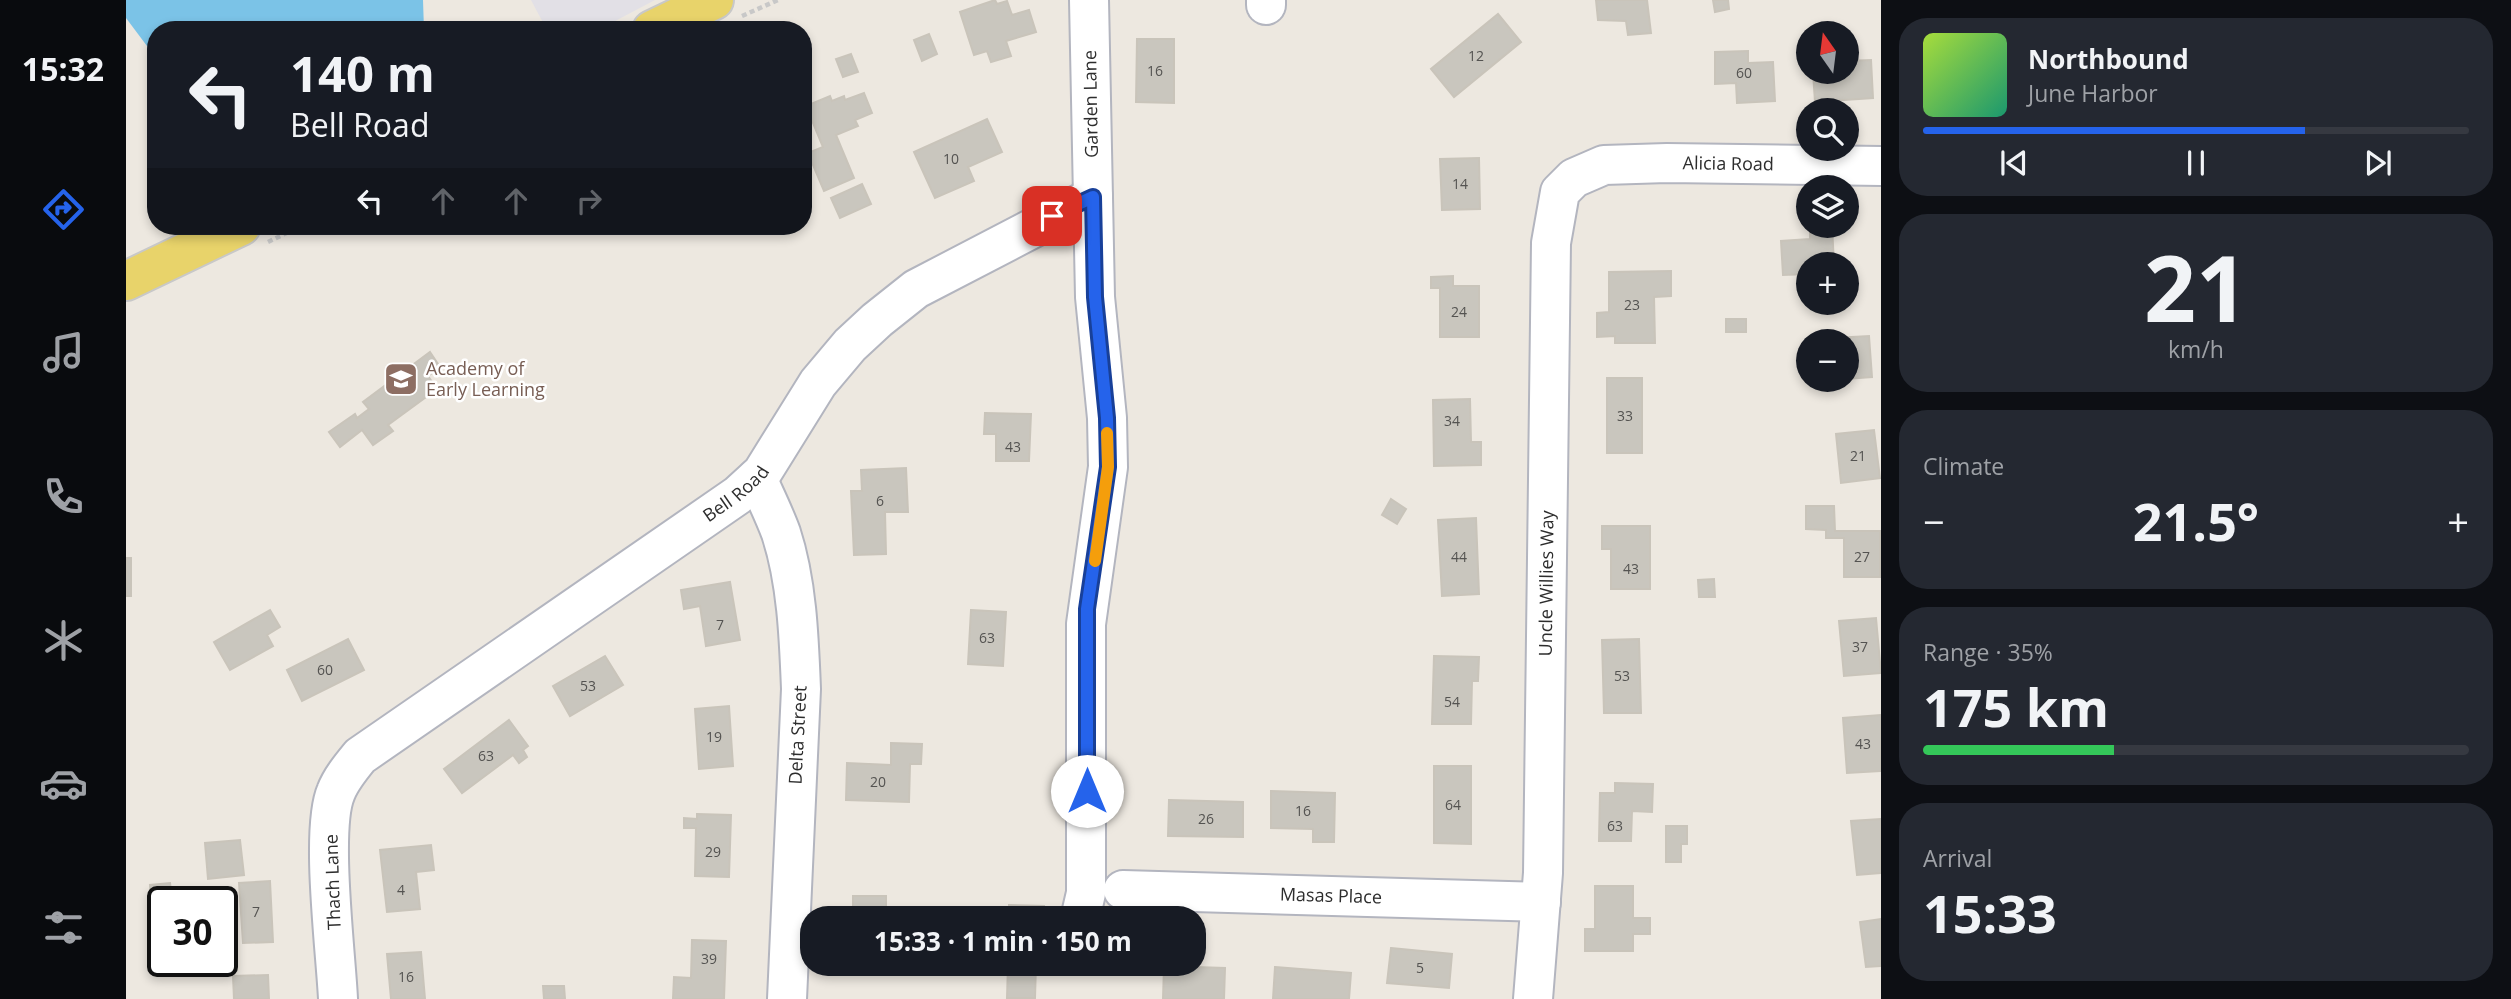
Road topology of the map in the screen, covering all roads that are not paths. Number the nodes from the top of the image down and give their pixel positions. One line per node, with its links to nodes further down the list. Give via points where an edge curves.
1 (714, 0): 3 (main road)
2 (1089, 0): 6 (street, Garden Lane)
3 (671, 21)
4 (1881, 166): 5 (street, Alicia Road, via 1667,163 1604,166)
5 (1578, 175): 12 (street, Uncle Willies Way, via 1560,192 1551,243)
6 (1093, 197): 9 (street, Bell Road, via 916,289 877,320 818,383); 13 (street, Garden Lane, via 1095,297 1108,467 1086,624)
7 (222, 235): 8 (main road)
8 (126, 281)
9 (757, 478): 10 (street, Bell Road, via 695,527 360,756); 15 (street, Delta Street, via 781,534 800,655)
10 (350, 768): 14 (street, Thach Lane, via 335,793 331,823)
11 (1123, 890): 12 (street, Masas Place)
12 (1541, 902): 16 (street, Uncle Willies Way)
13 (1083, 906)
14 (338, 999)
15 (786, 999)
16 (1533, 999)

